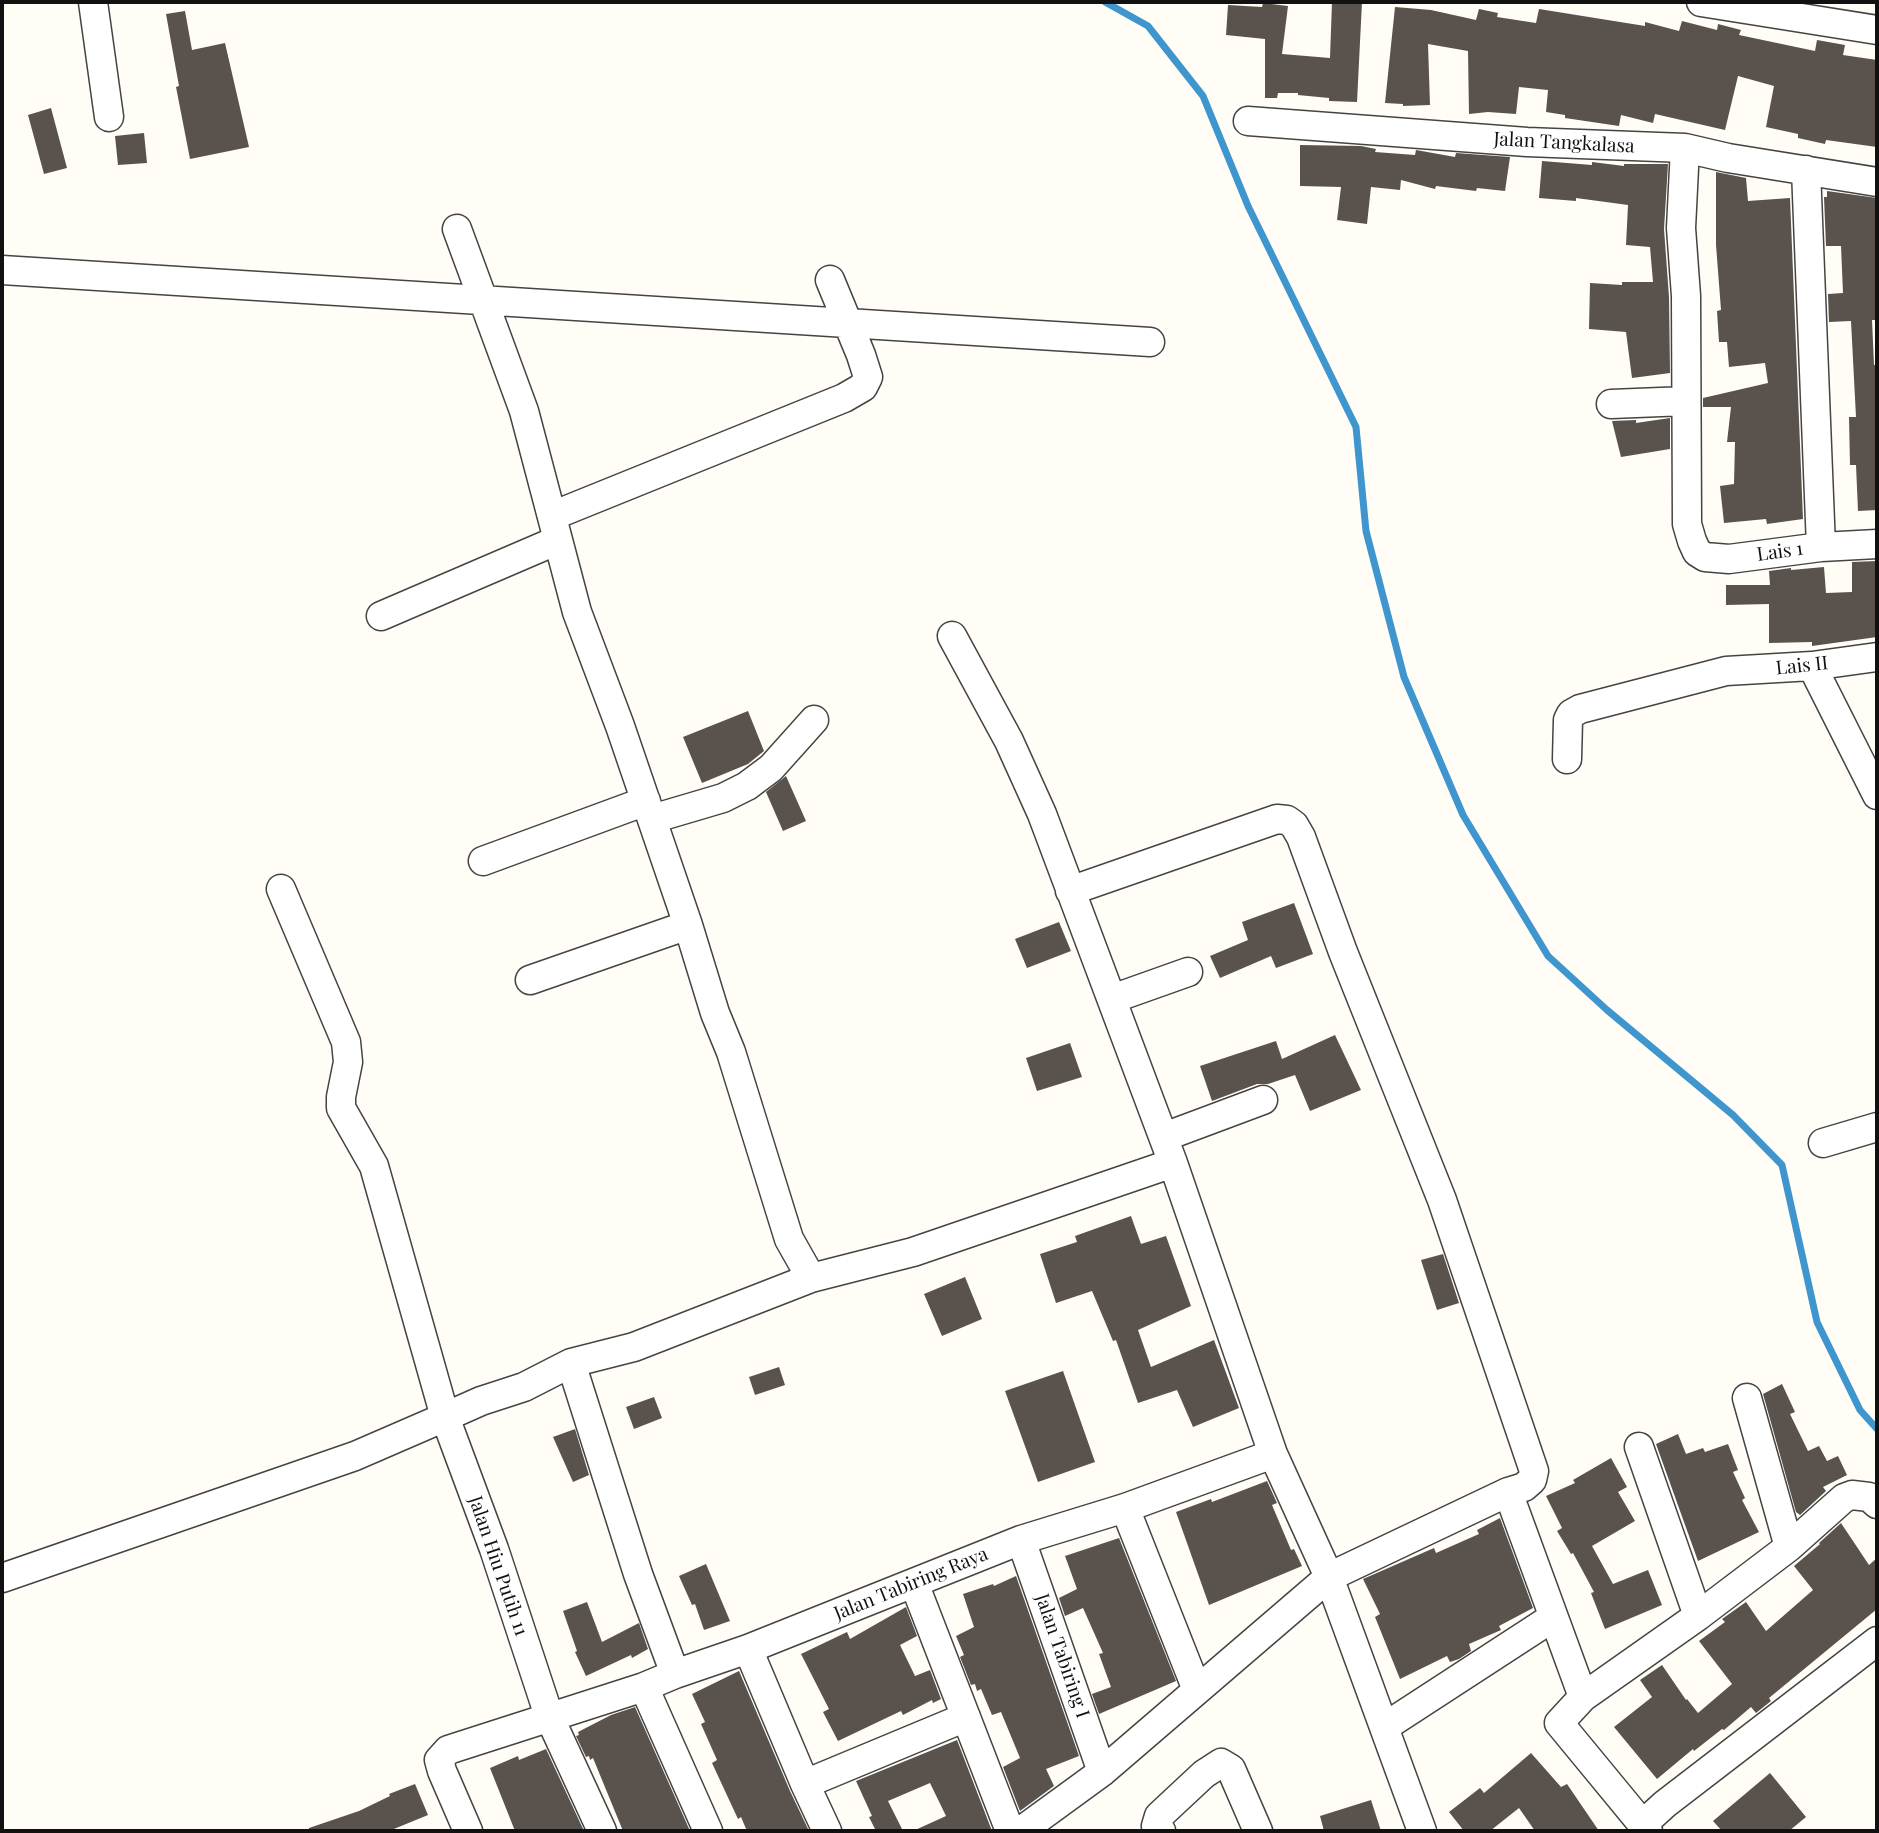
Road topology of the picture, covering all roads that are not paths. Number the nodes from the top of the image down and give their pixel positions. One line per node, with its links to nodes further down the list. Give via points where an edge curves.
1 (93, 2): 4 (street)
2 (1702, 2): 3 (street)
3 (1877, 30)
4 (109, 117)
5 (1248, 121): 6 (street, Jalan Tangkalasa, via 1527,142)
6 (1685, 148): 7 (street, Jalan Tangkalasa); 13 (street, via 1681,228)
7 (1806, 170): 8 (street, Jalan Tangkalasa); 17 (street)
8 (1877, 182)
9 (457, 229): 15 (street, via 524,411)
10 (2, 270): 12 (street)
11 (830, 280): 15 (street, via 868,377 863,387)
12 (1150, 342)
13 (1686, 401): 14 (street); 17 (street, Lais 1, via 1687,524 1697,552 1730,559)
14 (1612, 404)
15 (555, 528): 18 (street); 25 (street, via 577,612)
16 (1877, 544): 17 (street, Lais 1)
17 (1821, 547)
18 (381, 616)
19 (952, 636): 28 (street, via 1009,741)
20 (1877, 657): 21 (street, Lais II)
21 (1812, 666): 23 (street, Lais II, via 1726,671 1580,709 1568,720); 24 (street)
22 (814, 720): 25 (street, via 771,768 747,786 723,798)
23 (1567, 759)
24 (1877, 795)
25 (649, 810): 26 (street); 29 (street)
26 (483, 861)
27 (281, 890): 41 (street, Jalan Hiu Putih 11, via 346,1042 348,1062 341,1108 374,1166)
28 (1070, 891): 32 (street); 44 (street, via 1278,819 1294,825 1442,1200 1534,1471 1524,1487)
29 (688, 925): 31 (street); 38 (street, via 789,1239)
30 (1188, 972): 32 (street)
31 (530, 981)
32 (1112, 999): 35 (street)
33 (1264, 1100): 35 (street)
34 (1877, 1127): 36 (street)
35 (1164, 1137): 37 (street)
36 (1823, 1143)
37 (1173, 1163): 38 (street, via 913,1252); 43 (street)
38 (811, 1278): 39 (street, via 635,1347)
39 (571, 1363): 41 (street, via 524,1387); 56 (street)
40 (1746, 1398): 48 (street)
41 (445, 1417): 50 (street, via 355,1456); 60 (street, Jalan Hiu Putih 11)
42 (1639, 1447): 52 (street)
43 (1273, 1454): 46 (street, Jalan Tabiring Raya); 49 (street)
44 (1508, 1492): 49 (street); 53 (street)
45 (1877, 1504): 48 (street, via 1869,1497 1843,1499)
46 (1125, 1508): 47 (street, Jalan Tabiring Raya); 58 (street)
47 (1021, 1540): 51 (street, Jalan Tabiring Raya); 63 (street, Jalan Tabiring I)
48 (1789, 1547): 52 (street)
49 (1329, 1577): 58 (street); 62 (street)
50 (2, 1578)
51 (914, 1583): 55 (street, Jalan Tabiring Raya); 61 (street)
52 (1698, 1616): 59 (street)
53 (1552, 1618): 59 (street); 62 (street)
54 (1877, 1641): 65 (street, via 1665,1804)
55 (748, 1649): 56 (street, Jalan Tabiring Raya); 64 (street)
56 (675, 1674): 57 (street, Jalan Tabiring Raya)
57 (644, 1688): 60 (street, Jalan Tabiring Raya); 68 (street)
58 (1197, 1690): 63 (street)
59 (1583, 1697): 65 (street, via 1559,1723)
60 (549, 1716): 66 (street, Jalan Tabiring Raya, via 448,1750 439,1760); 67 (street, Jalan Hiu Putih 11)
61 (966, 1717): 64 (street); 70 (street)
62 (1385, 1726): 74 (street)
63 (1102, 1772): 71 (street)
64 (804, 1784): 69 (street)
65 (1646, 1828)
66 (468, 1831)
67 (602, 1831)
68 (708, 1831)
69 (827, 1831)
70 (1010, 1831)
71 (1021, 1831)
72 (1161, 1831): 73 (street, via 1156,1826 1159,1816 1221,1763 1231,1769)
73 (1258, 1831)
74 (1422, 1831)

